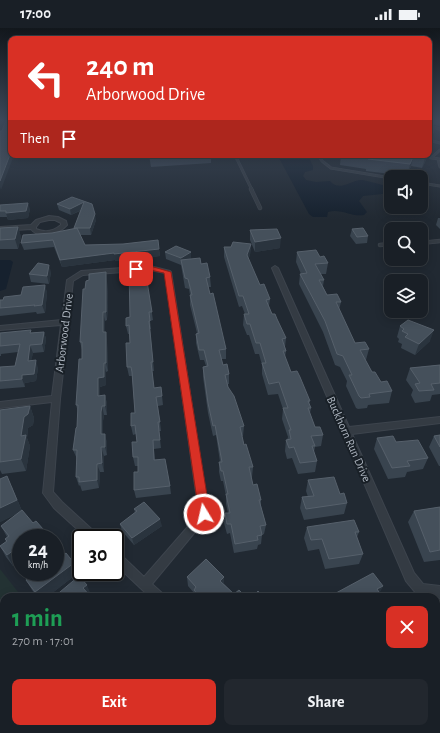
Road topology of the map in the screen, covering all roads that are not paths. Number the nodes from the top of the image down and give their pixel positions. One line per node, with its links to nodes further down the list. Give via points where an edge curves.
1 (236, 158): 9 (lane)
2 (320, 158): 6 (lane, via 331,168)
3 (431, 158): 4 (lane)
4 (439, 159): 5 (lane)
5 (440, 167)
6 (384, 177)
7 (428, 184): 8 (lane)
8 (440, 186)
9 (260, 208)
10 (33, 227): 10 (street, via 39,232 50,233 61,229 64,224 59,219 49,218 38,221); 11 (street)
11 (0, 229)
12 (440, 241): 13 (lane)
13 (428, 242)
14 (380, 245): 15 (lane)
15 (384, 245)
16 (275, 268): 22 (street, Buckhorn Run Drive)
17 (65, 322): 18 (street); 19 (street, Arborwood Drive); 25 (street, Arborwood Drive, via 70,280 81,273 150,268 168,272 204,514)
18 (0, 328)
19 (56, 399): 20 (street); 23 (street, Arborwood Drive, via 48,493)
20 (0, 405)
21 (440, 420): 22 (street)
22 (346, 431): 26 (street, Buckhorn Run Drive, via 410,577 420,589)
23 (84, 529)
24 (124, 565): 25 (street)
25 (145, 584): 27 (street)
26 (440, 592)
27 (154, 593)

